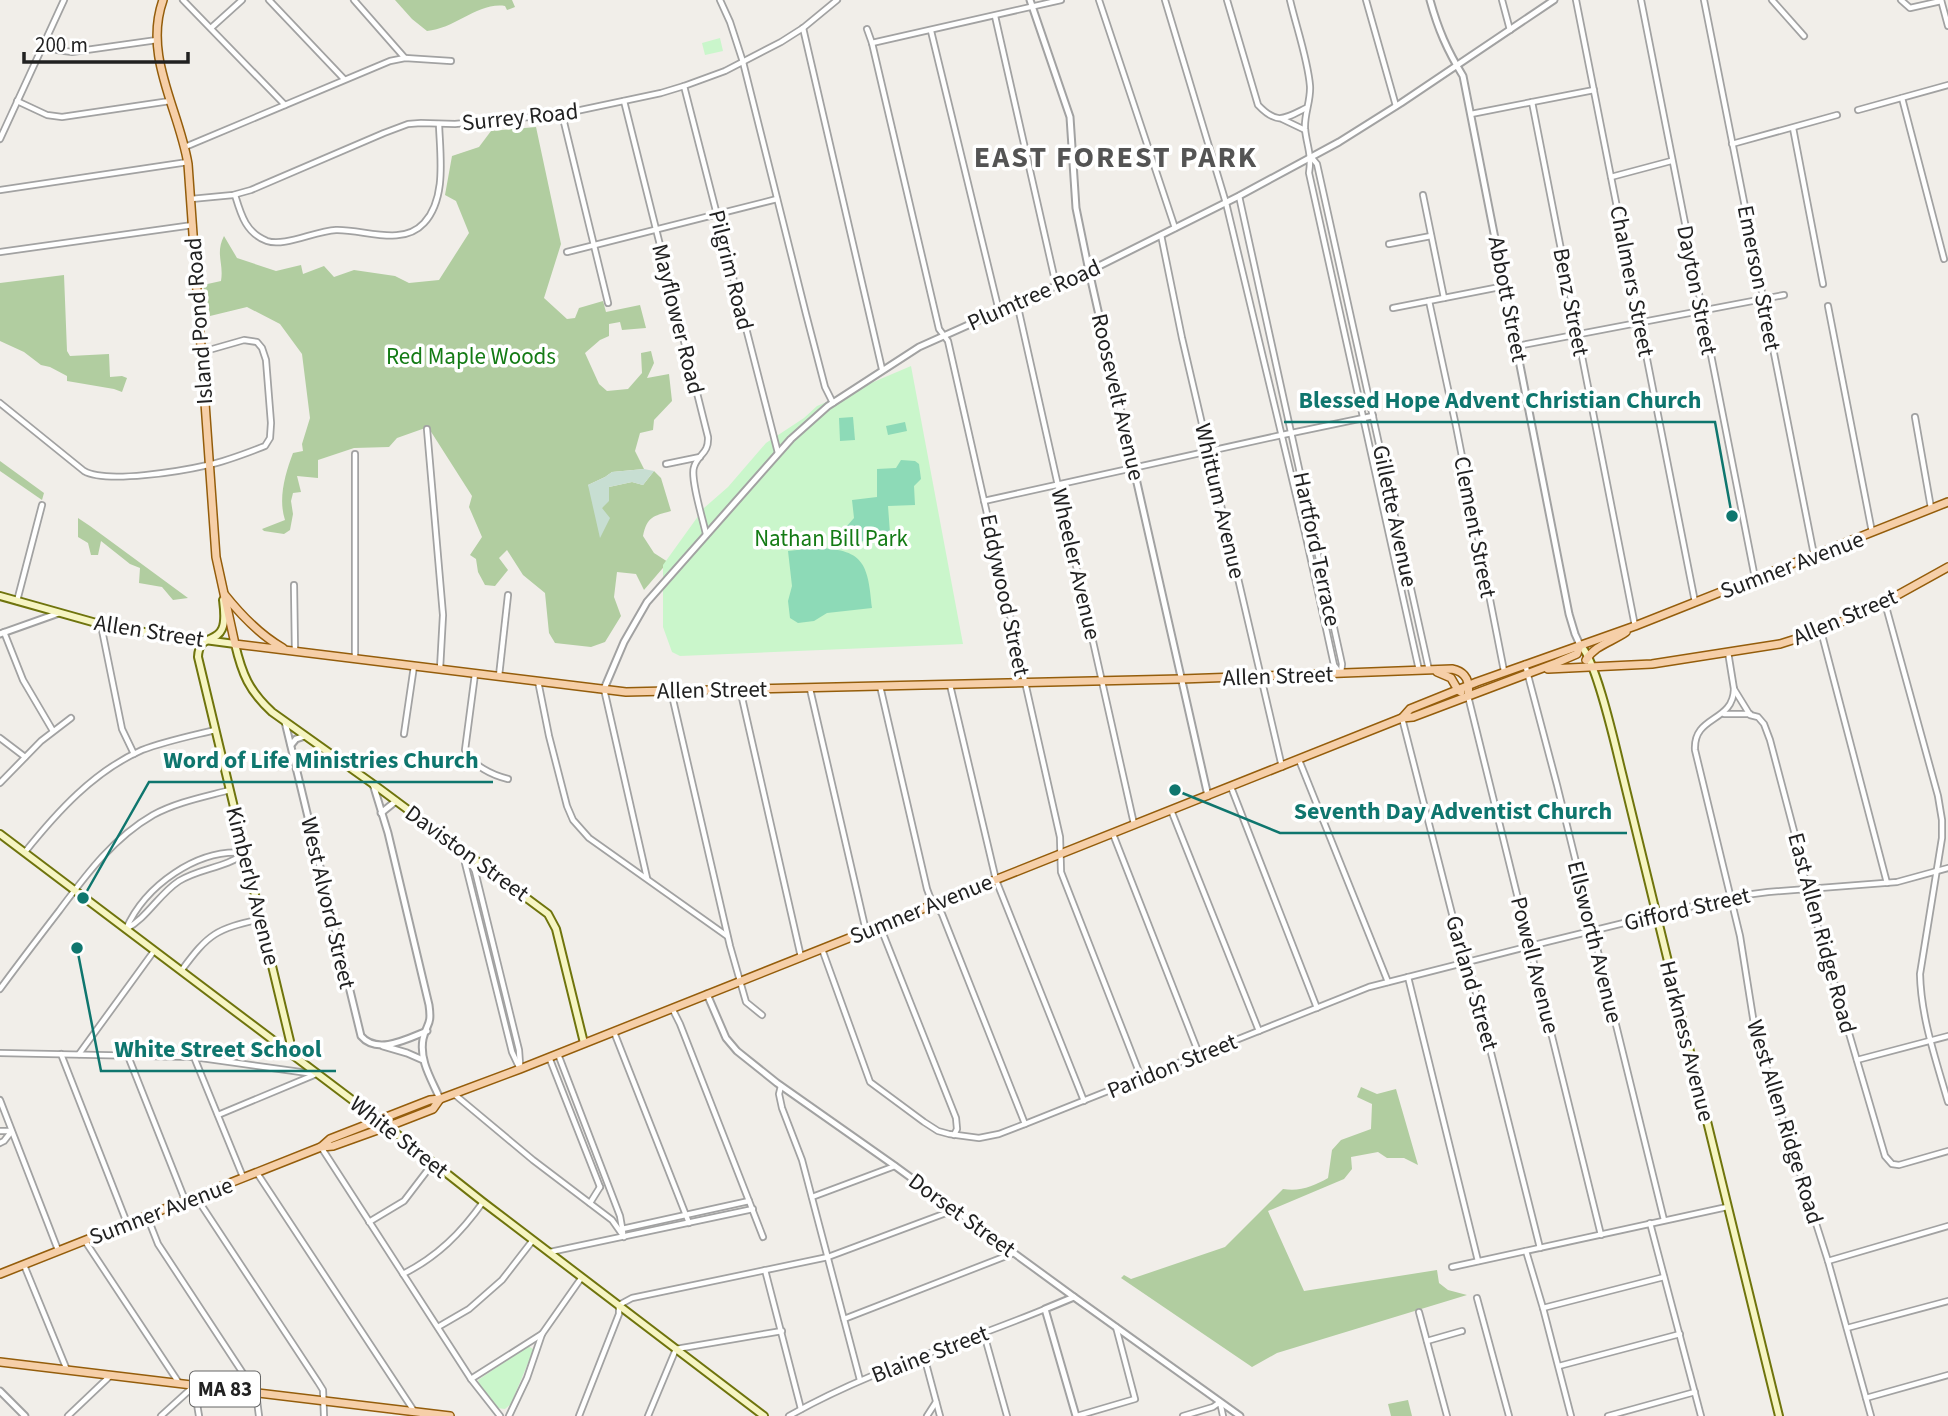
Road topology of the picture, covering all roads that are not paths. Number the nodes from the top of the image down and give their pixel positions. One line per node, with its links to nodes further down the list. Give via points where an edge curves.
1 (64, 0): 34 (street)
2 (163, 0): 33 (main road, Island Pond Road)
3 (183, 0): 27 (street)
4 (242, 0): 27 (street)
5 (269, 0): 40 (street)
6 (354, 0): 36 (street)
7 (720, 0): 38 (street)
8 (837, 0): 28 (street, Surrey Road)
9 (1061, 0): 24 (street)
10 (1100, 0): 76 (street)
11 (1165, 0): 73 (street, Hartford Terrace)
12 (1227, 0): 56 (street, via 1258,105 1269,116)
13 (1290, 0): 51 (street, Gillette Avenue, via 1309,78)
14 (1366, 0): 50 (street)
15 (1430, 0): 39 (street, Abbott Street)
16 (1502, 0): 31 (street)
17 (1554, 0): 31 (street, Plumtree Road)
18 (1576, 0): 43 (street, Chalmers Street)
19 (1641, 0): 64 (street, Dayton Street)
20 (1704, 0): 61 (street, Emerson Street)
21 (1772, 0): 32 (street)
22 (1900, 0): 23 (street, via 1910,8)
23 (1941, 1): 26 (street)
24 (1032, 3): 25 (street); 87 (street, Roosevelt Avenue, via 1070,117 1076,208)
25 (995, 16): 30 (street); 89 (street)
26 (1948, 26)
27 (211, 28): 49 (street)
28 (803, 28): 38 (street, Surrey Road); 108 (street)
29 (867, 29): 35 (street, Eddywood Street)
30 (931, 30): 35 (street); 100 (street)
31 (1510, 30): 39 (street, Plumtree Road)
32 (1804, 36)
33 (157, 40): 34 (street, via 72,52); 46 (main road, Island Pond Road, via 160,69)
34 (45, 42): 45 (street)
35 (872, 43): 105 (street, Eddywood Street, via 939,329)
36 (405, 58): 37 (street); 40 (street)
37 (451, 61)
38 (743, 62): 42 (street, Surrey Road); 72 (street)
39 (1456, 66): 50 (street, Plumtree Road); 54 (street, Abbott Street, via 1463,76)
40 (344, 79): 49 (street)
41 (1948, 85): 44 (street)
42 (684, 86): 47 (street, Surrey Road); 74 (street, Pilgrim Road)
43 (1594, 90): 48 (street); 66 (street, Chalmers Street)
44 (1902, 98): 52 (street); 86 (street)
45 (18, 101): 46 (street, via 62,117); 60 (street)
46 (171, 101): 62 (main road, Island Pond Road)
47 (624, 102): 53 (street, Surrey Road); 77 (street, Mayflower Road)
48 (1532, 102): 54 (street); 104 (street, Benz Street)
49 (285, 105): 62 (street)
50 (1396, 106): 63 (street, Plumtree Road)
51 (1306, 108): 56 (street); 59 (street, Gillette Avenue)
52 (1858, 110)
53 (562, 114): 57 (street, Surrey Road); 83 (street)
54 (1471, 114): 90 (street, Abbott Street)
55 (1837, 115): 58 (street)
56 (1282, 119): 59 (street)
57 (439, 124): 68 (street, Surrey Road, via 401,126); 68 (street, via 436,200 427,220 407,234 330,230 271,242 246,225)
58 (1793, 128): 61 (street); 88 (street)
59 (1306, 130): 63 (street, Gillette Avenue)
60 (0, 139)
61 (1732, 144): 93 (street, Emerson Street)
62 (185, 148): 65 (main road, Island Pond Road)
63 (1311, 157): 70 (street, Plumtree Road); 80 (street, Gillette Avenue, via 1317,164); 82 (street, Gillette Avenue, via 1309,173)
64 (1672, 161): 66 (street); 99 (street, Dayton Street)
65 (188, 162): 67 (street); 71 (main road, Island Pond Road)
66 (1611, 177): 101 (street, Chalmers Street)
67 (0, 190)
68 (235, 195): 71 (street, Surrey Road)
69 (1423, 195): 79 (street)
70 (1239, 196): 73 (street, Plumtree Road); 115 (street, Hartford Terrace)
71 (191, 199): 75 (main road, Island Pond Road)
72 (777, 199): 74 (street); 110 (street)
73 (1226, 203): 76 (street, Plumtree Road); 116 (street, Hartford Terrace)
74 (718, 215): 77 (street); 118 (street, Pilgrim Road)
75 (193, 225): 84 (street); 107 (main road, Island Pond Road)
76 (1175, 228): 78 (street, Plumtree Road)
77 (657, 230): 83 (street); 120 (street, Mayflower Road, via 708,437)
78 (1161, 235): 87 (street, Plumtree Road); 117 (street, Whittum Avenue)
79 (1431, 236): 81 (street); 92 (street)
80 (1335, 243): 82 (street); 102 (street, Gillette Avenue)
81 (1389, 244)
82 (1325, 245): 103 (street, Gillette Avenue)
83 (594, 246): 85 (street); 95 (street)
84 (0, 252)
85 (567, 252)
86 (1944, 259)
87 (1089, 271): 89 (street, Plumtree Road); 123 (street, Roosevelt Avenue)
88 (1823, 284)
89 (1056, 285): 96 (street, Plumtree Road)
90 (1505, 286): 92 (street); 106 (street, Abbott Street)
91 (1784, 295): 93 (street)
92 (1444, 298): 94 (street)
93 (1763, 299): 99 (street); 133 (street, Emerson Street)
94 (1429, 301): 98 (street); 162 (street, Clement Street)
95 (608, 303)
96 (1017, 303): 100 (street, Plumtree Road); 124 (street, Wheeler Avenue)
97 (1828, 306): 129 (street)
98 (1393, 308)
99 (1700, 310): 101 (street); 135 (street, Dayton Street)
100 (999, 311): 105 (street, Plumtree Road)
101 (1640, 323): 104 (street); 142 (street, Chalmers Street)
102 (1354, 329): 103 (street); 111 (street, Gillette Avenue)
103 (1344, 331): 113 (street, Gillette Avenue)
104 (1578, 335): 106 (street); 145 (street, Benz Street)
105 (945, 336): 108 (street, Plumtree Road); 125 (street, Eddywood Street)
106 (1517, 346): 150 (street, Abbott Street, via 1569,614)
107 (201, 352): 122 (main road, Island Pond Road); 122 (street, via 242,341 260,345 266,360 271,423 266,445)
108 (882, 369): 110 (street, Plumtree Road)
109 (0, 403): 122 (street, via 91,475 148,475)
110 (832, 403): 118 (street, Plumtree Road)
111 (1373, 416): 113 (street); 131 (street, Gillette Avenue)
112 (1915, 417): 128 (street)
113 (1363, 418): 115 (street); 132 (street, Gillette Avenue)
114 (427, 429): 159 (street, via 442,608)
115 (1292, 433): 116 (street); 165 (street, Hartford Terrace)
116 (1282, 435): 117 (street); 165 (street, Hartford Terrace, via 1334,665)
117 (1209, 451): 123 (street); 166 (street, Whittum Avenue)
118 (778, 453): 130 (street, Plumtree Road)
119 (355, 454): 155 (street)
120 (701, 456): 121 (street); 130 (street, Mayflower Road, via 693,474)
121 (666, 464)
122 (209, 465): 137 (main road, Island Pond Road)
123 (1134, 469): 124 (street); 168 (street, Roosevelt Avenue)
124 (1058, 485): 125 (street); 169 (street, Wheeler Avenue)
125 (984, 502): 171 (street, Eddywood Street)
126 (1948, 502): 128 (main road, Sumner Avenue)
127 (41, 505): 140 (street)
128 (1931, 509): 129 (main road, Sumner Avenue)
129 (1872, 533): 133 (main road, Sumner Avenue)
130 (706, 534): 175 (street, Plumtree Road, via 640,613)
131 (1401, 541): 132 (street); 161 (street, Gillette Avenue)
132 (1391, 542): 160 (street, Gillette Avenue)
133 (1814, 555): 135 (main road, Sumner Avenue)
134 (1948, 567): 141 (main road, Allen Street)
135 (1755, 579): 142 (main road, Sumner Avenue)
136 (294, 585): 152 (street)
137 (222, 591): 148 (main road, via 223,628); 149 (main road, Island Pond Road); 151 (main road, via 240,614)
138 (508, 595): 167 (street)
139 (0, 596): 140 (main road, Allen Street)
140 (17, 601): 143 (main road, Allen Street)
141 (1885, 602): 146 (main road, Allen Street); 215 (street, via 1941,814)
142 (1695, 603): 145 (main road, Sumner Avenue)
143 (60, 613): 144 (main road, Allen Street); 147 (street)
144 (101, 625): 148 (main road, Allen Street); 193 (street, via 122,729)
145 (1635, 626): 150 (main road, Sumner Avenue); 154 (main road, Sumner Avenue)
146 (1821, 631): 153 (main road, Allen Street, via 1780,644); 219 (street)
147 (2, 633): 188 (street)
148 (205, 640): 149 (main road, Allen Street); 187 (main road, Kimberly Avenue, via 198,657)
149 (235, 644): 151 (main road, Allen Street); 186 (main road, Daviston Street, via 249,687)
150 (1580, 645): 154 (main road); 156 (main road, Sumner Avenue); 163 (main road, Sumner Avenue, via 1575,655)
151 (286, 649): 152 (main road, Allen Street)
152 (295, 651): 155 (main road, Allen Street)
153 (1728, 652): 158 (main road, Allen Street, via 1652,664); 178 (street, East Allen Ridge Road)
154 (1587, 658): 158 (main road, Harkness Avenue)
155 (355, 659): 157 (main road, Allen Street)
156 (1525, 664): 162 (main road, Sumner Avenue); 163 (street, Ellsworth Avenue)
157 (414, 666): 159 (main road, Allen Street); 189 (street)
158 (1592, 667): 163 (main road, Allen Street); 226 (main road, Harkness Avenue)
159 (440, 670): 164 (main road, Allen Street)
160 (1419, 671): 161 (main road, Allen Street); 165 (main road, Allen Street)
161 (1430, 671): 173 (main road, Allen Street, via 1457,670); 179 (main road, via 1449,676)
162 (1504, 671): 173 (main road, Sumner Avenue)
163 (1528, 673): 181 (main road, Sumner Avenue); 231 (street, Ellsworth Avenue)
164 (475, 674): 167 (main road, Allen Street); 197 (street, via 466,754 486,770)
165 (1341, 674): 166 (main road, Allen Street)
166 (1261, 676): 168 (main road, Allen Street); 196 (street, Whittum Avenue)
167 (499, 677): 170 (main road, Allen Street)
168 (1181, 678): 169 (main road, Allen Street); 202 (street, Roosevelt Avenue)
169 (1102, 680): 171 (main road, Allen Street); 206 (street, Wheeler Avenue)
170 (538, 681): 175 (main road, Allen Street); 217 (street, via 571,817 589,838)
171 (1024, 683): 172 (main road, Allen Street); 212 (street, Eddywood Street, via 1060,837)
172 (950, 684): 174 (main road, Allen Street); 218 (street)
173 (1470, 685): 179 (main road, Sumner Avenue); 181 (main road)
174 (880, 686): 177 (main road, Allen Street); 225 (street)
175 (604, 689): 180 (main road, Allen Street); 217 (street)
176 (740, 689): 177 (main road, Allen Street); 180 (main road, Allen Street); 236 (street)
177 (810, 689): 230 (street)
178 (1734, 689): 182 (street, West Allen Ridge Road); 183 (street, East Allen Ridge Road)
179 (1458, 690): 181 (main road); 185 (main road, Sumner Avenue, via 1410,709)
180 (671, 691): 232 (street)
181 (1468, 696): 185 (main road, Sumner Avenue); 233 (street, Powell Avenue)
182 (1723, 714): 183 (street); 224 (street, West Allen Ridge Road, via 1702,727 1694,746)
183 (1750, 715): 222 (street, East Allen Ridge Road, via 1761,721 1771,744)
184 (71, 718): 188 (street)
185 (1402, 718): 195 (main road, Sumner Avenue); 237 (street, Garland Street, via 1461,949)
186 (285, 722): 190 (main road, Daviston Street); 192 (street, West Alvord Street)
187 (215, 730): 193 (street); 201 (main road, Kimberly Avenue)
188 (53, 731): 194 (street)
189 (404, 734)
190 (305, 736): 192 (street); 199 (main road, Daviston Street)
191 (0, 738): 194 (street)
192 (291, 746): 253 (street, West Alvord Street, via 359,1033 367,1043)
193 (134, 754): 209 (street, via 76,795)
194 (25, 757): 198 (street)
195 (1299, 760): 196 (main road, Sumner Avenue); 241 (street)
196 (1282, 767): 200 (main road, Sumner Avenue)
197 (508, 779)
198 (0, 783)
199 (373, 785): 203 (main road, Daviston Street); 205 (street)
200 (1231, 787): 202 (main road, Sumner Avenue); 245 (street)
201 (230, 790): 210 (main road, Kimberly Avenue); 221 (street, via 187,801 145,820 114,844)
202 (1208, 796): 204 (main road, Sumner Avenue)
203 (396, 802): 205 (street); 211 (main road, Daviston Street)
204 (1171, 810): 206 (main road, Sumner Avenue); 249 (street)
205 (381, 813): 247 (street, via 429,1006)
206 (1134, 825): 207 (main road, Sumner Avenue)
207 (1112, 834): 212 (main road, Sumner Avenue); 257 (street)
208 (1, 837): 209 (main road, White Street)
209 (24, 853): 221 (main road, White Street)
210 (246, 853): 213 (street, via 232,852); 216 (street, via 234,862); 227 (main road, Kimberly Avenue)
211 (466, 854): 252 (main road, Daviston Street, via 551,919); 264 (street, via 475,872)
212 (1059, 854): 218 (main road, Sumner Avenue); 266 (street, Eddywood Street, via 1061,872)
213 (191, 864): 216 (street); 220 (street)
214 (1948, 868): 215 (street, Gifford Street)
215 (1938, 871): 219 (street, Gifford Street); 251 (street, via 1920,974)
216 (196, 873): 223 (street)
217 (647, 879): 232 (street)
218 (996, 880): 225 (main road, Sumner Avenue); 271 (street)
219 (1887, 883): 222 (street, Gifford Street)
220 (156, 889): 223 (street); 229 (street)
221 (75, 890): 229 (main road, White Street); 242 (street)
222 (1807, 890): 224 (street, Gifford Street); 263 (street, East Allen Ridge Road)
223 (161, 896): 229 (street)
224 (1730, 897): 226 (street, Gifford Street); 319 (street, West Allen Ridge Road, via 1754,1024)
225 (934, 904): 228 (main road, Sumner Avenue); 275 (street, via 963,964)
226 (1656, 915): 231 (street, Gifford Street); 295 (main road, Harkness Avenue)
227 (261, 919): 238 (street, via 215,934); 254 (main road, Kimberly Avenue)
228 (880, 926): 230 (main road, Sumner Avenue); 279 (street, via 956,1118)
229 (126, 929): 235 (main road, White Street)
230 (866, 931): 234 (main road, Sumner Avenue)
231 (1592, 931): 233 (street, Gifford Street); 300 (street, Ellsworth Avenue)
232 (727, 936): 240 (street)
233 (1530, 946): 237 (street, Gifford Street); 307 (street, Powell Avenue)
234 (822, 949): 236 (main road, Sumner Avenue); 279 (street, via 870,1082 933,1128)
235 (154, 951): 238 (main road, White Street); 258 (street)
236 (801, 957): 240 (main road, Sumner Avenue)
237 (1468, 961): 239 (street, Gifford Street); 312 (street, Garland Street)
238 (180, 971): 254 (main road, White Street)
239 (1408, 977): 241 (street, Gifford Street); 318 (street)
240 (741, 981): 243 (main road, Sumner Avenue); 246 (street, via 746,1002)
241 (1388, 982): 245 (street, Paridon Street)
242 (0, 989)
243 (708, 994): 244 (main road, Sumner Avenue); 267 (street, Dorset Street, via 730,1044)
244 (672, 1008): 248 (main road, Sumner Avenue); 292 (street)
245 (1317, 1008): 249 (street, Paridon Street)
246 (762, 1015)
247 (427, 1031): 253 (street); 262 (street)
248 (614, 1031): 252 (main road, Sumner Avenue); 298 (street)
249 (1259, 1031): 257 (street, Paridon Street)
250 (1948, 1036): 251 (street)
251 (1931, 1040): 263 (street); 272 (street)
252 (584, 1043): 259 (main road, Sumner Avenue)
253 (382, 1046): 262 (street, West Alvord Street)
254 (290, 1052): 265 (main road, White Street)
255 (0, 1054): 256 (street)
256 (61, 1054): 258 (street); 304 (street)
257 (1199, 1054): 266 (street, Paridon Street)
258 (78, 1055): 260 (street)
259 (553, 1055): 264 (main road, Sumner Avenue); 287 (street); 288 (street)
260 (128, 1056): 261 (street); 291 (street)
261 (194, 1057): 265 (street); 273 (street)
262 (423, 1060): 269 (street)
263 (1857, 1060): 282 (street, East Allen Ridge Road, via 1888,1161 1901,1165)
264 (520, 1069): 268 (main road, Sumner Avenue)
265 (316, 1074): 273 (street); 274 (main road, White Street)
266 (1142, 1077): 271 (street, Paridon Street)
267 (781, 1086): 284 (street, Dorset Street); 290 (street, via 781,1103)
268 (454, 1094): 269 (main road, Sumner Avenue); 294 (street)
269 (440, 1099): 274 (main road, Sumner Avenue); 276 (main road, Sumner Avenue, via 433,1109)
270 (0, 1100): 278 (street)
271 (1084, 1101): 275 (street, Paridon Street)
272 (1948, 1102)
273 (218, 1115): 286 (street)
274 (379, 1121): 276 (main road, White Street); 281 (main road, Sumner Avenue, via 330,1139)
275 (1025, 1124): 279 (street, Paridon Street, via 986,1137)
276 (388, 1127): 281 (main road, Sumner Avenue); 283 (main road, White Street)
277 (0, 1131): 278 (street)
278 (12, 1131): 280 (street); 313 (street)
279 (954, 1135)
280 (0, 1143)
281 (321, 1147): 285 (main road, Sumner Avenue); 301 (street)
282 (1948, 1151)
283 (433, 1163): 293 (main road, White Street); 301 (street, via 404,1201)
284 (895, 1166): 290 (street); 297 (street, Dorset Street)
285 (257, 1173): 286 (main road, Sumner Avenue); 364 (street)
286 (244, 1178): 289 (main road, Sumner Avenue)
287 (608, 1184): 288 (street); 306 (street)
288 (600, 1187): 294 (street)
289 (196, 1197): 291 (main road, Sumner Avenue); 359 (street, via 323,1390)
290 (812, 1197): 317 (street)
291 (186, 1201): 299 (main road, Sumner Avenue)
292 (749, 1201): 296 (street); 298 (street)
293 (483, 1202): 310 (main road, White Street); 324 (street, via 446,1247)
294 (590, 1203): 308 (street, via 612,1220)
295 (1727, 1206): 300 (street); 391 (main road, Harkness Avenue)
296 (753, 1209): 302 (street); 309 (street)
297 (954, 1210): 316 (street, Dorset Street); 317 (street)
298 (686, 1215): 302 (street); 306 (street)
299 (147, 1216): 304 (main road, Sumner Avenue); 357 (street, via 158,1244)
300 (1664, 1220): 303 (street)
301 (369, 1222): 324 (street)
302 (689, 1223): 308 (street)
303 (1650, 1223): 307 (street); 326 (street)
304 (127, 1224): 311 (main road, Sumner Avenue)
305 (1948, 1227): 319 (street)
306 (622, 1229): 308 (street)
307 (1601, 1235): 312 (street)
308 (624, 1237): 315 (street)
309 (763, 1237)
310 (533, 1240): 315 (main road, White Street); 335 (street, via 502,1280 469,1309)
311 (85, 1241): 313 (main road, Sumner Avenue); 353 (street)
312 (1540, 1248): 314 (street)
313 (58, 1251): 320 (main road, Sumner Avenue)
314 (1526, 1251): 318 (street); 331 (street)
315 (550, 1252): 325 (main road, White Street)
316 (1014, 1253): 327 (street, Dorset Street); 334 (street)
317 (828, 1258): 322 (street); 334 (street)
318 (1478, 1261): 321 (street)
319 (1828, 1261): 337 (street, West Allen Ridge Road)
320 (23, 1265): 323 (main road, Sumner Avenue); 348 (street)
321 (1452, 1267)
322 (765, 1270): 330 (street, via 632,1298); 338 (street)
323 (0, 1274)
324 (403, 1274): 335 (street)
325 (582, 1277): 330 (main road, White Street); 340 (street)
326 (1664, 1278): 331 (street); 342 (street)
327 (1074, 1297): 332 (street, Blaine Street); 336 (street, Dorset Street)
328 (1477, 1298): 387 (street)
329 (1948, 1301): 337 (street)
330 (619, 1305): 344 (main road, White Street); 375 (street)
331 (1543, 1308): 347 (street)
332 (1045, 1309): 341 (street, Blaine Street); 382 (street)
333 (1419, 1312): 343 (street)
334 (844, 1319): 352 (street)
335 (438, 1327): 351 (street)
336 (1116, 1327): 361 (street, Dorset Street); 382 (street, via 1135,1399)
337 (1847, 1328): 358 (street, West Allen Ridge Road)
338 (782, 1331): 344 (street); 362 (street)
339 (1462, 1331): 343 (street)
340 (542, 1334): 351 (street); 374 (street)
341 (984, 1334): 345 (street, Blaine Street); 381 (street)
342 (1680, 1334): 347 (street); 355 (street)
343 (1427, 1341): 386 (street)
344 (676, 1349): 376 (street); 377 (main road, White Street)
345 (924, 1356): 352 (street, Blaine Street); 360 (street)
346 (0, 1362): 348 (main road, MA 83)
347 (1559, 1366): 388 (street)
348 (68, 1371): 350 (main road, MA 83)
349 (1948, 1375): 358 (street)
350 (110, 1376): 353 (main road, MA 83); 367 (street)
351 (471, 1379): 373 (street)
352 (860, 1380): 362 (street, Blaine Street)
353 (179, 1384): 354 (main road, MA 83)
354 (194, 1385): 357 (main road, MA 83); 368 (street); 369 (street)
355 (1695, 1392): 389 (street); 390 (street)
356 (1, 1393): 366 (street)
357 (256, 1393): 359 (main road, MA 83); 370 (street)
358 (1866, 1398): 392 (street, West Allen Ridge Road)
359 (322, 1401): 363 (main road, MA 83); 371 (street)
360 (936, 1402): 379 (street); 380 (street)
361 (1220, 1402): 383 (street); 384 (street); 385 (street, Dorset Street)
362 (801, 1409): 378 (street, Blaine Street)
363 (386, 1412): 364 (main road, MA 83)
364 (415, 1412): 365 (main road, MA 83)
365 (436, 1415): 372 (main road, MA 83)
366 (24, 1416)
367 (68, 1416)
368 (161, 1416)
369 (199, 1416)
370 (259, 1416)
371 (324, 1416)
372 (450, 1416)
373 (500, 1416)
374 (509, 1416)
375 (579, 1416)
376 (648, 1416)
377 (764, 1416)
378 (789, 1416)
379 (927, 1416)
380 (940, 1416)
381 (1007, 1416)
382 (1077, 1416)
383 (1183, 1416)
384 (1223, 1416)
385 (1240, 1416)
386 (1447, 1416)
387 (1509, 1416)
388 (1571, 1416)
389 (1608, 1416)
390 (1701, 1416)
391 (1779, 1416)
392 (1871, 1416)

